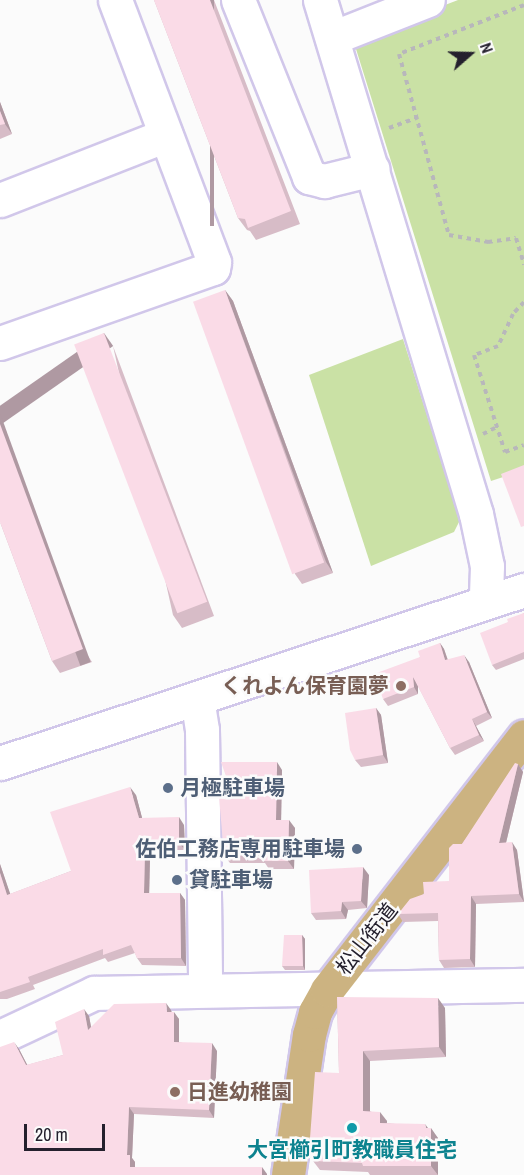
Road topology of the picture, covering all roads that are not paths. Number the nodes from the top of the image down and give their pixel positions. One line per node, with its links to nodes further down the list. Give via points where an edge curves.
1 (115, 0): 6 (street)
2 (320, 0): 5 (street)
3 (428, 0): 5 (street)
4 (245, 2): 7 (street, via 309,177 324,181)
5 (332, 38): 7 (street)
6 (166, 135): 8 (street); 9 (street, via 213,268)
7 (373, 169): 11 (street, via 476,514 487,566)
8 (0, 200)
9 (0, 343)
10 (524, 590): 11 (street)
11 (486, 602): 12 (street)
12 (196, 698): 14 (street); 16 (street, via 202,730)
13 (523, 743): 17 (main road, 松山街道)
14 (0, 763)
15 (524, 985): 17 (street)
16 (205, 989): 17 (street); 18 (street, via 94,993)
17 (327, 990): 19 (main road, 松山街道, via 309,1035)
18 (0, 1037)
19 (288, 1175)

